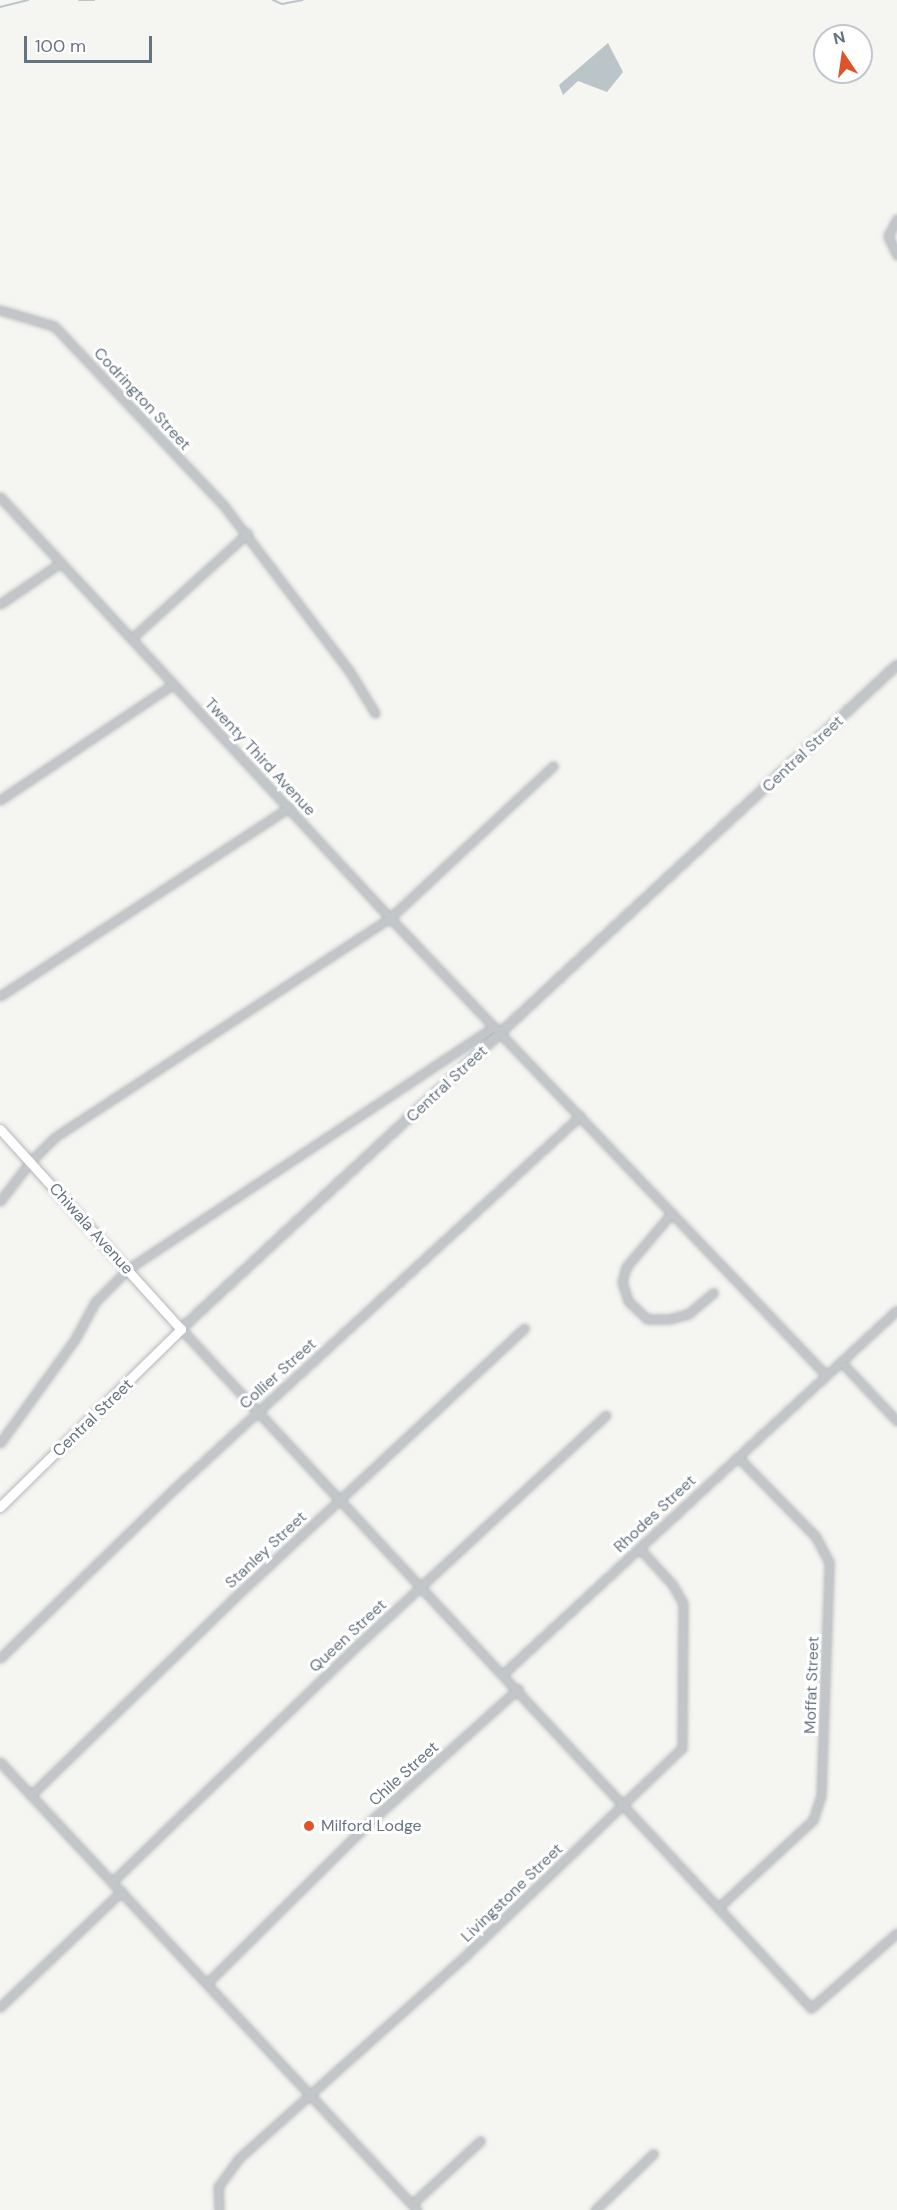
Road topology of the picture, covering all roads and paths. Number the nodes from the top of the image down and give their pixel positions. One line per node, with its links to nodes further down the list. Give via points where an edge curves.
1 (897, 219): 2 (street, via 888,236)
2 (897, 255)
3 (0, 310): 5 (street, Codrington Street, via 54,326)
4 (0, 497): 6 (street, Twenty Third Avenue)
5 (248, 533): 8 (street); 11 (street, Codrington Street, via 350,672)
6 (60, 563): 7 (street); 8 (street, Twenty Third Avenue)
7 (0, 604)
8 (132, 638): 10 (street, Twenty Third Avenue)
9 (897, 665): 18 (street, Central Street)
10 (173, 684): 13 (street); 14 (street, Twenty Third Avenue)
11 (375, 713)
12 (553, 766): 15 (street)
13 (0, 800)
14 (290, 807): 15 (street, Twenty Third Avenue); 16 (street)
15 (390, 918): 17 (street, Twenty Third Avenue); 21 (street, via 55,1137)
16 (0, 996)
17 (494, 1027): 18 (street, Twenty Third Avenue); 24 (street)
18 (502, 1034): 19 (street, Twenty Third Avenue); 28 (street, Central Street)
19 (580, 1116): 23 (street, Twenty Third Avenue); 31 (street, Collier Street)
20 (0, 1129): 21 (main road, Chiwala Avenue)
21 (30, 1161): 22 (street); 24 (main road, Chiwala Avenue)
22 (0, 1201)
23 (670, 1215): 25 (street, via 626,1267 622,1282 628,1301 647,1319 669,1319 688,1314); 30 (street, Twenty Third Avenue)
24 (128, 1269): 28 (main road, Chiwala Avenue); 34 (street, via 95,1302 75,1339)
25 (714, 1293)
26 (897, 1310): 29 (street, Rhodes Street)
27 (524, 1328): 36 (street, Stanley Street)
28 (181, 1329): 31 (street); 37 (main road, Central Street)
29 (841, 1362): 30 (street, Rhodes Street); 33 (street)
30 (826, 1375): 35 (street, Rhodes Street)
31 (258, 1411): 36 (street); 40 (street, Collier Street)
32 (606, 1415): 39 (street, Queen Street)
33 (897, 1421)
34 (0, 1443)
35 (738, 1457): 38 (street, Rhodes Street); 48 (street, Moffat Street, via 815,1536 826,1554 830,1572 826,1678 819,1810 803,1831)
36 (340, 1500): 39 (street); 44 (street, Stanley Street)
37 (0, 1507)
38 (639, 1548): 41 (street, Rhodes Street); 45 (street, Livingstone Street, via 672,1584 683,1603 685,1735 677,1755)
39 (420, 1588): 41 (street); 46 (street, Queen Street)
40 (0, 1658)
41 (503, 1674): 42 (street)
42 (518, 1689): 45 (street); 50 (street, Chile Street, via 365,1827)
43 (0, 1762): 44 (street)
44 (31, 1795): 46 (street)
45 (624, 1804): 48 (street); 52 (street, Livingstone Street)
46 (113, 1881): 47 (street)
47 (123, 1891): 50 (street); 51 (street)
48 (720, 1906): 49 (street, via 812,2008)
49 (897, 1933)
50 (208, 1982): 52 (street)
51 (0, 2007)
52 (310, 2098): 55 (street); 56 (street, Livingstone Street, via 230,2169 219,2187)
53 (480, 2141): 55 (street)
54 (653, 2154): 57 (street)
55 (415, 2207)
56 (219, 2210)
57 (595, 2210)

